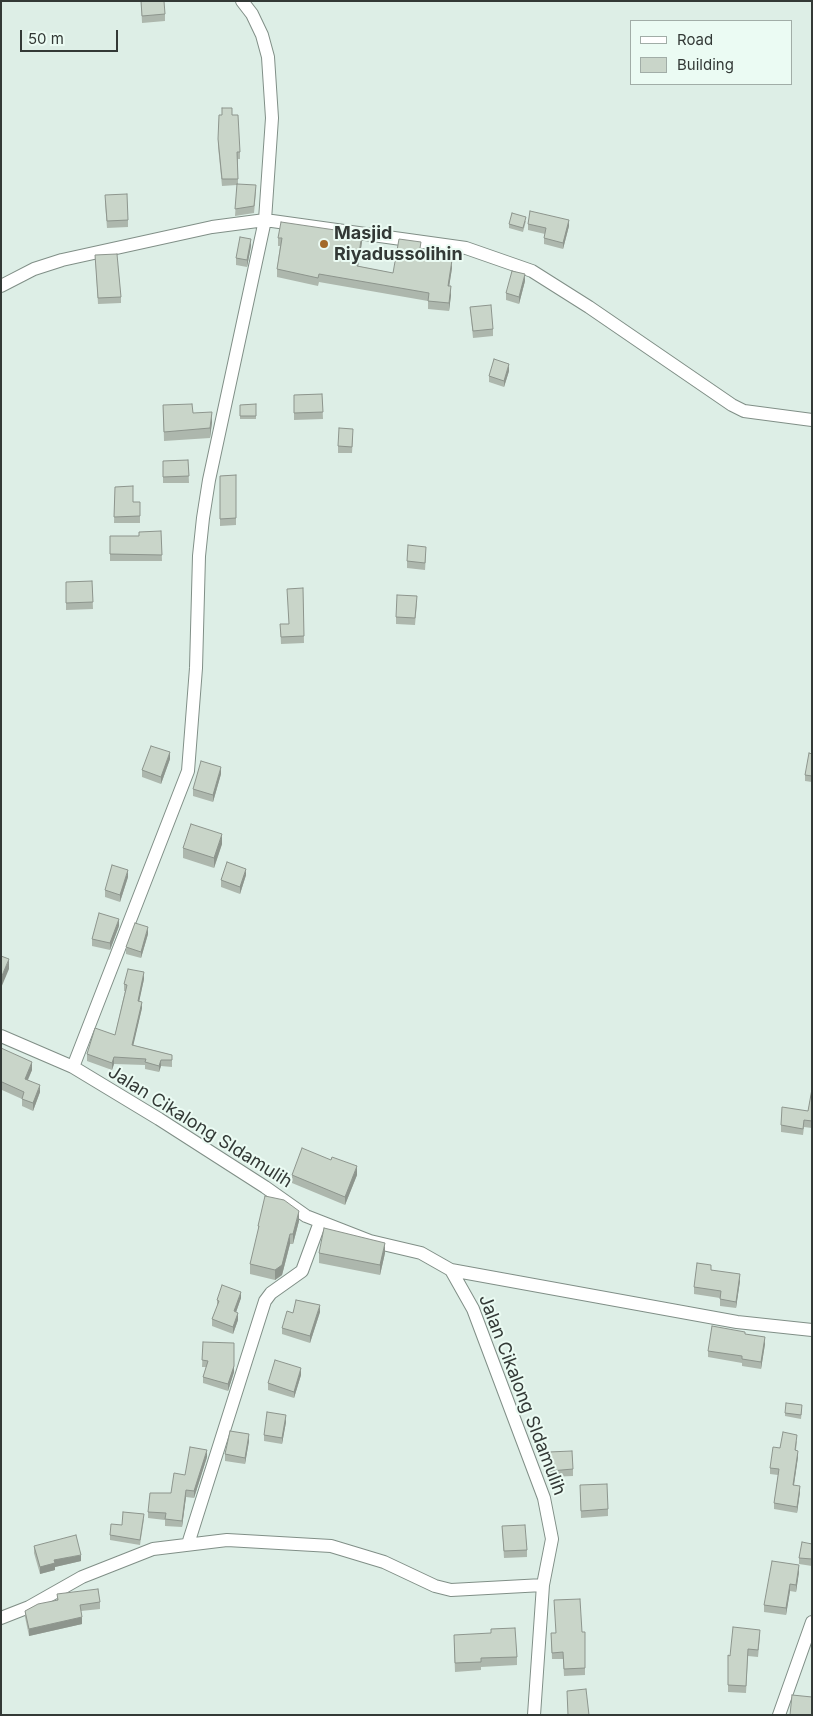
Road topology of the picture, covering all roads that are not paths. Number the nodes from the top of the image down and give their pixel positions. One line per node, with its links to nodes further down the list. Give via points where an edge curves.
1 (242, 1): 2 (street, via 258,28 268,57 272,118)
2 (265, 220): 3 (street, via 212,227 62,260 34,269); 4 (street, via 466,248 506,260 557,286 732,405 744,411); 6 (street, via 203,518 188,771)
3 (1, 286)
4 (812, 420)
5 (1, 1036): 6 (street, Jalan Cikalong SIdamulih)
6 (73, 1067): 7 (street, Jalan Cikalong SIdamulih)
7 (320, 1222): 8 (street, Jalan Cikalong SIdamulih, via 370,1241 421,1254); 10 (street, via 302,1271 271,1293 260,1313)
8 (451, 1270): 9 (street, via 737,1322); 11 (street, Jalan Cikalong SIdamulih, via 473,1310 544,1498 552,1539)
9 (812, 1330)
10 (188, 1544): 11 (street, via 227,1540 331,1546 358,1553 451,1590); 12 (street, via 153,1549 90,1574 29,1607)
11 (544, 1585): 14 (street, Jalan Cikalong SIdamulih)
12 (1, 1618)
13 (812, 1622): 15 (street)
14 (534, 1715)
15 (779, 1715)

